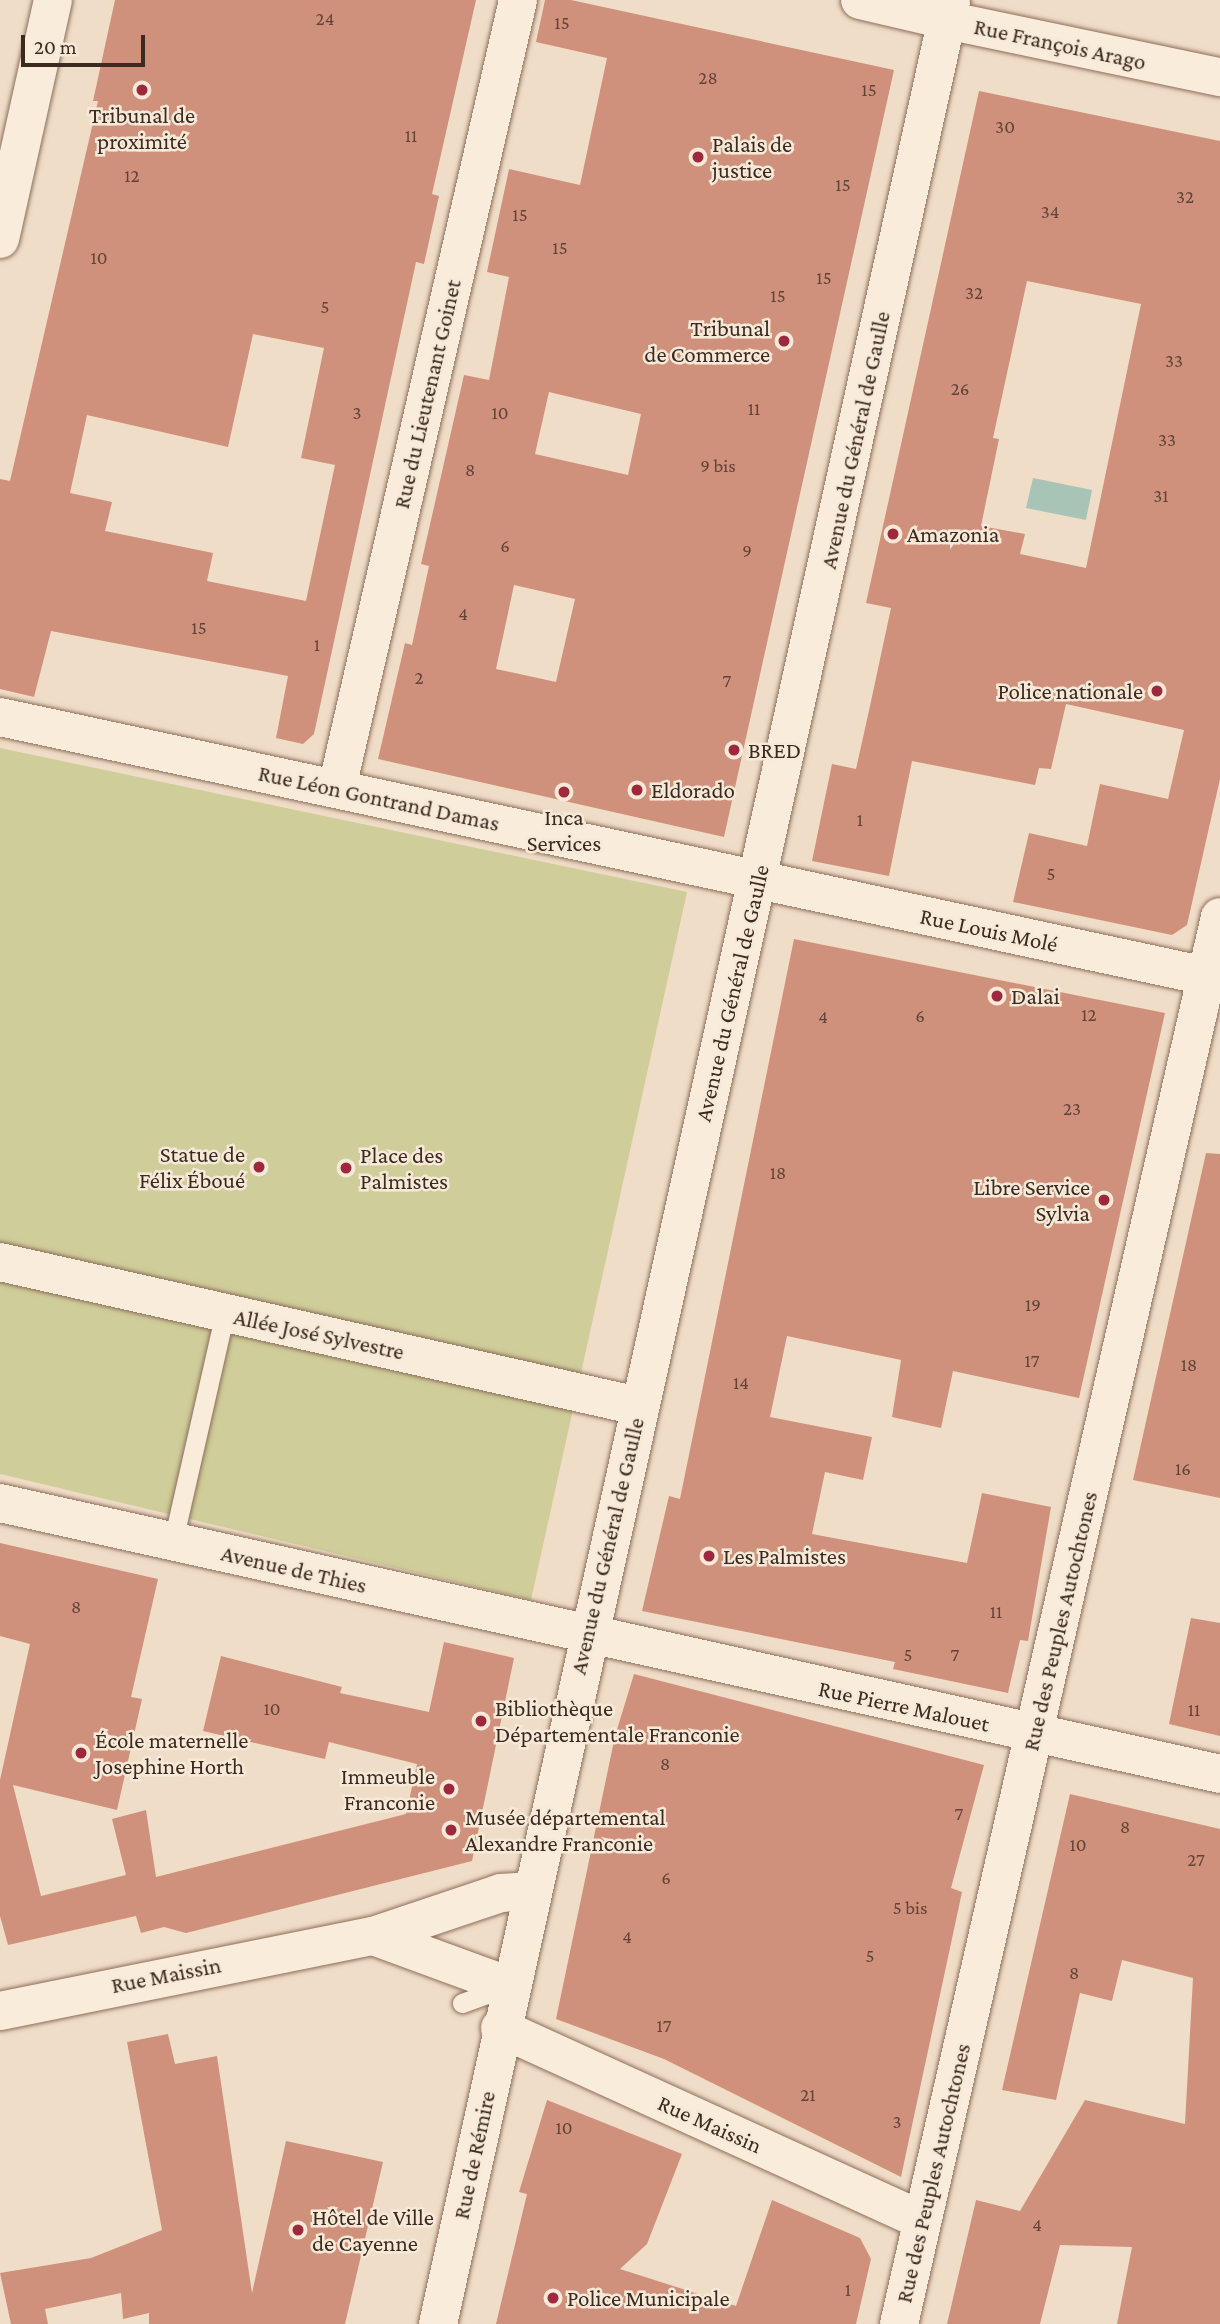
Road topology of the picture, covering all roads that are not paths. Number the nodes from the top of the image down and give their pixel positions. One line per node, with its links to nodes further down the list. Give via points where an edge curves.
1 (52, 0): 6 (street)
2 (517, 0): 8 (street, Rue du Lieutenant Goinet)
3 (860, 0): 4 (street, Rue François Arago)
4 (948, 10): 5 (street, Rue François Arago); 9 (street, Avenue du Général de Gaulle)
5 (1220, 77)
6 (0, 239)
7 (0, 717): 8 (street, Rue Léon Gontrand Damas)
8 (337, 788): 9 (street, Rue Léon Gontrand Damas)
9 (758, 883): 11 (street, Rue Louis Molé); 14 (street, Avenue du Général de Gaulle)
10 (1220, 917): 11 (street, Rue des Peuples Autochtones)
11 (1213, 978): 18 (street, Rue des Peuples Autochtones)
12 (0, 1262): 13 (street, Allée José Sylvestre)
13 (225, 1313): 14 (street, Allée José Sylvestre); 16 (lane)
14 (638, 1406): 17 (street, Avenue du Général de Gaulle)
15 (0, 1503): 16 (street, Avenue de Thies)
16 (173, 1541): 17 (street, Avenue de Thies)
17 (588, 1636): 18 (street, Rue Pierre Malouet); 20 (street, Avenue du Général de Gaulle)
18 (1035, 1733): 19 (street, Rue Pierre Malouet); 26 (street, Rue des Peuples Autochtones)
19 (1220, 1774)
20 (532, 1891): 21 (street, Rue Maissin, via 501,1894); 22 (street, Avenue du Général de Gaulle)
21 (373, 1936): 22 (street); 24 (street, Rue Maissin)
22 (510, 1986): 23 (lane); 25 (street, Rue de Rémire)
23 (462, 2003)
24 (0, 2011)
25 (500, 2028): 26 (street, Rue Maissin); 27 (street, Rue de Rémire)
26 (921, 2220): 28 (street, Rue des Peuples Autochtones)
27 (438, 2324)
28 (899, 2324)

